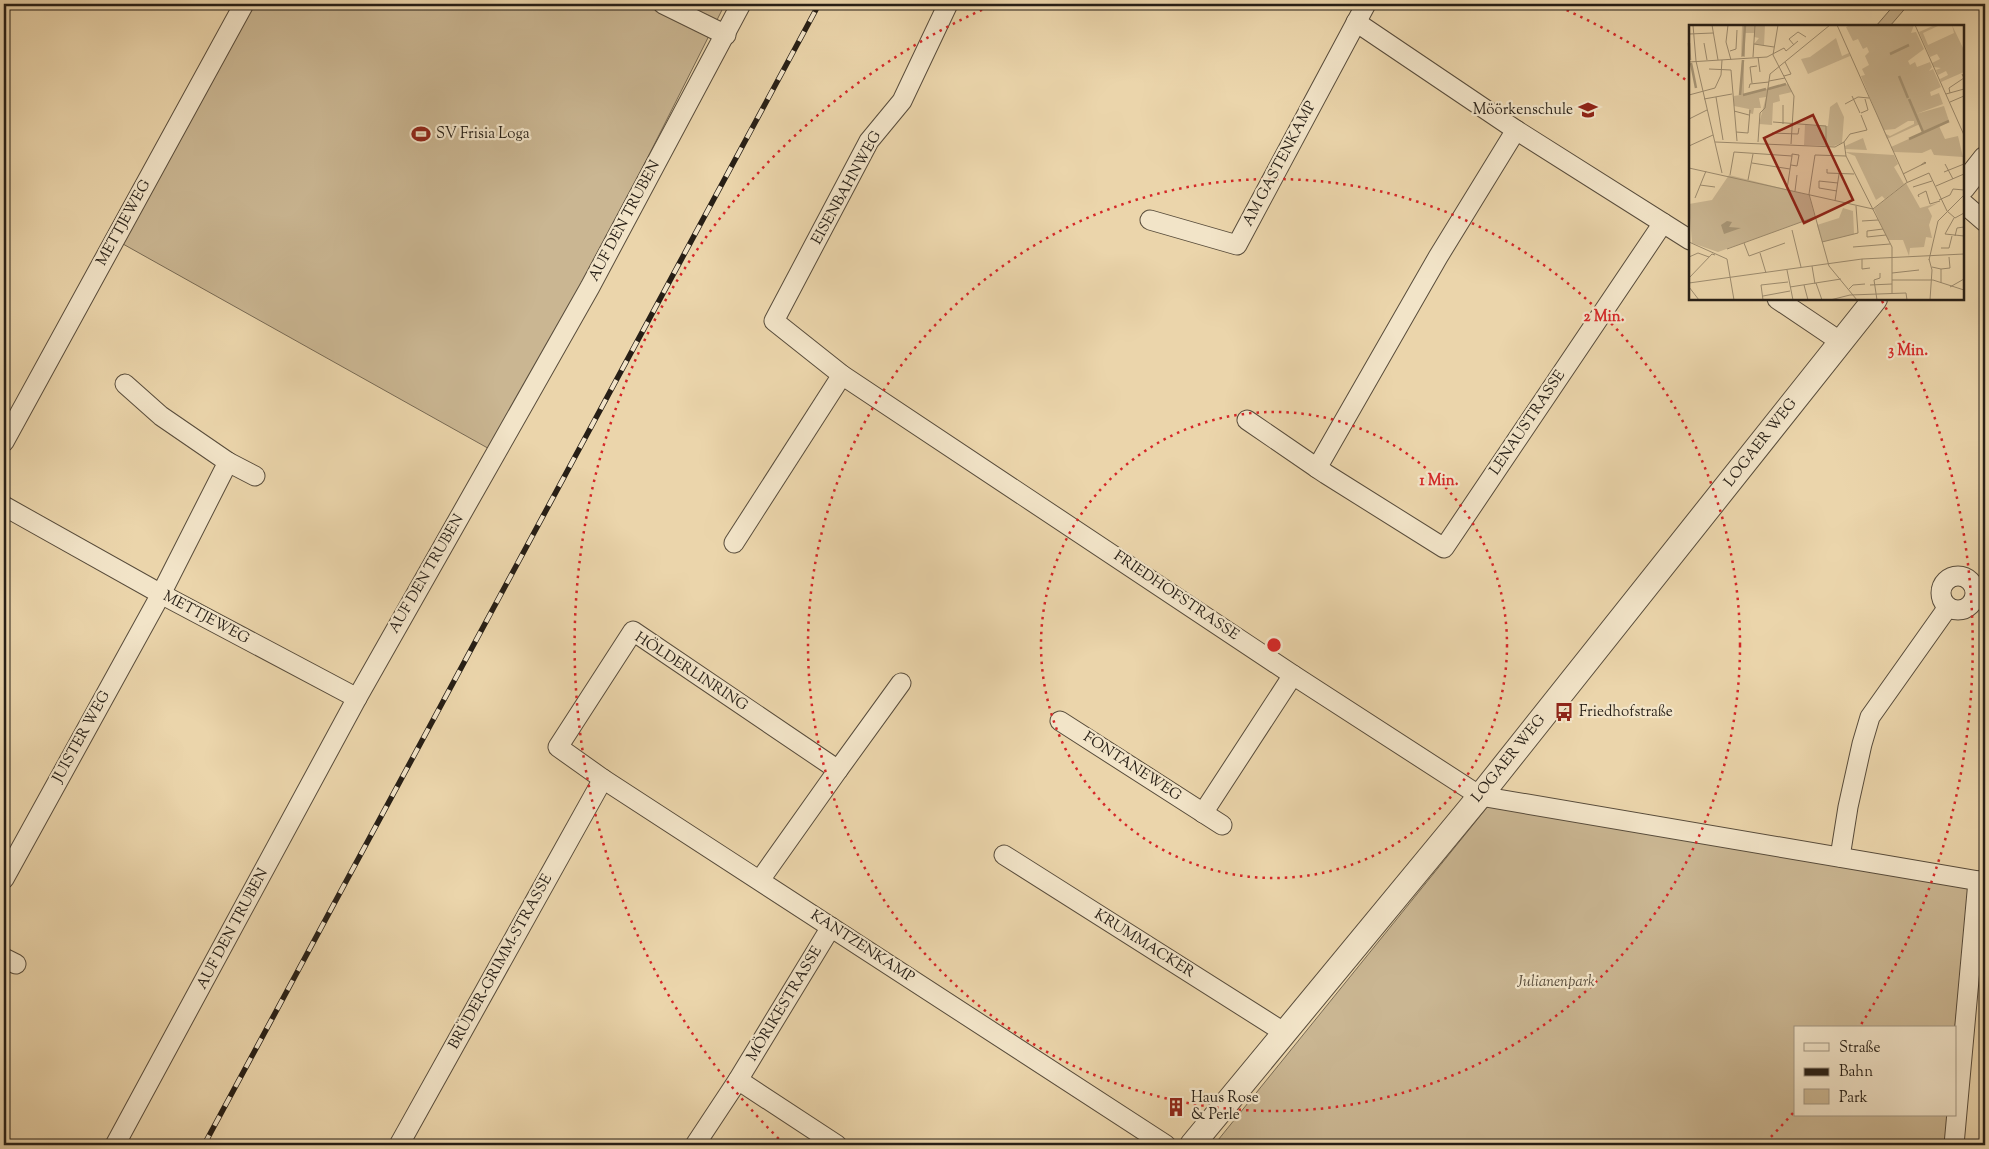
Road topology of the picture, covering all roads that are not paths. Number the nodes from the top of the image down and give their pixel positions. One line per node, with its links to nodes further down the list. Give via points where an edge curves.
1 (244, 4): 23 (street, METTJEWEG)
2 (663, 4): 7 (street)
3 (741, 4): 7 (street, AUF DEN TRUBEN)
4 (948, 4): 18 (street, EISENBAHNWEG, via 902,101 869,141)
5 (1366, 4): 6 (street, AM GASTENKAMP)
6 (1356, 22): 8 (street); 12 (street, AM GASTENKAMP, via 1237,245)
7 (726, 35): 33 (street, AUF DEN TRUBEN, via 590,287)
8 (1516, 130): 14 (street); 25 (street, via 1438,257)
9 (1985, 159): 10 (street)
10 (1964, 186)
11 (1964, 204): 13 (street)
12 (1150, 220)
13 (1985, 222)
14 (1663, 223): 15 (street); 25 (street, LENAUSTRASSE, via 1444,548)
15 (1689, 239)
16 (1778, 300): 19 (street)
17 (1874, 300): 19 (street, LOGAER WEG)
18 (774, 321): 20 (street, FRIEDHOFSTRASSE)
19 (1840, 342): 38 (street, LOGAER WEG)
20 (842, 375): 28 (street); 31 (street, FRIEDHOFSTRASSE)
21 (126, 384): 24 (street, via 162,416)
22 (1247, 420): 25 (street, LENAUSTRASSE)
23 (4, 442)
24 (228, 462): 26 (street); 29 (street, JUISTER WEG)
25 (1317, 468)
26 (255, 476)
27 (4, 506): 29 (street, METTJEWEG)
28 (734, 543)
29 (161, 594): 33 (street, METTJEWEG); 43 (street, JUISTER WEG)
30 (1948, 606): 42 (street, via 1870,717 1848,807)
31 (1293, 675): 38 (street, FRIEDHOFSTRASSE); 39 (street)
32 (901, 683): 36 (street)
33 (357, 698): 49 (street, AUF DEN TRUBEN)
34 (1060, 721): 39 (street, FONTANEWEG)
35 (558, 747): 36 (street, HÖLDERLINRING, via 633,631); 37 (street, KANTZENKAMP)
36 (838, 770): 44 (street)
37 (603, 780): 44 (street, KANTZENKAMP); 50 (street, BRÜDER-GRIMM-STRASSE)
38 (1480, 796): 42 (street, FRIEDHOFSTRASSE); 47 (street, LOGAER WEG)
39 (1203, 813): 40 (street, FONTANEWEG)
40 (1222, 825)
41 (1004, 855): 47 (street, KRUMMACKER)
42 (1840, 857): 45 (street, FRIEDHOFSTRASSE)
43 (4, 880)
44 (760, 880): 46 (street, KANTZENKAMP)
45 (1982, 881): 55 (street)
46 (831, 927): 48 (street, MÖRIKESTRASSE); 53 (street, KANTZENKAMP)
47 (1285, 1033): 54 (street, LOGAER WEG)
48 (738, 1080): 51 (street, MÖRIKESTRASSE); 52 (street)
49 (116, 1145)
50 (399, 1145)
51 (695, 1145)
52 (837, 1145)
53 (1166, 1145)
54 (1192, 1145)
55 (1954, 1145)

